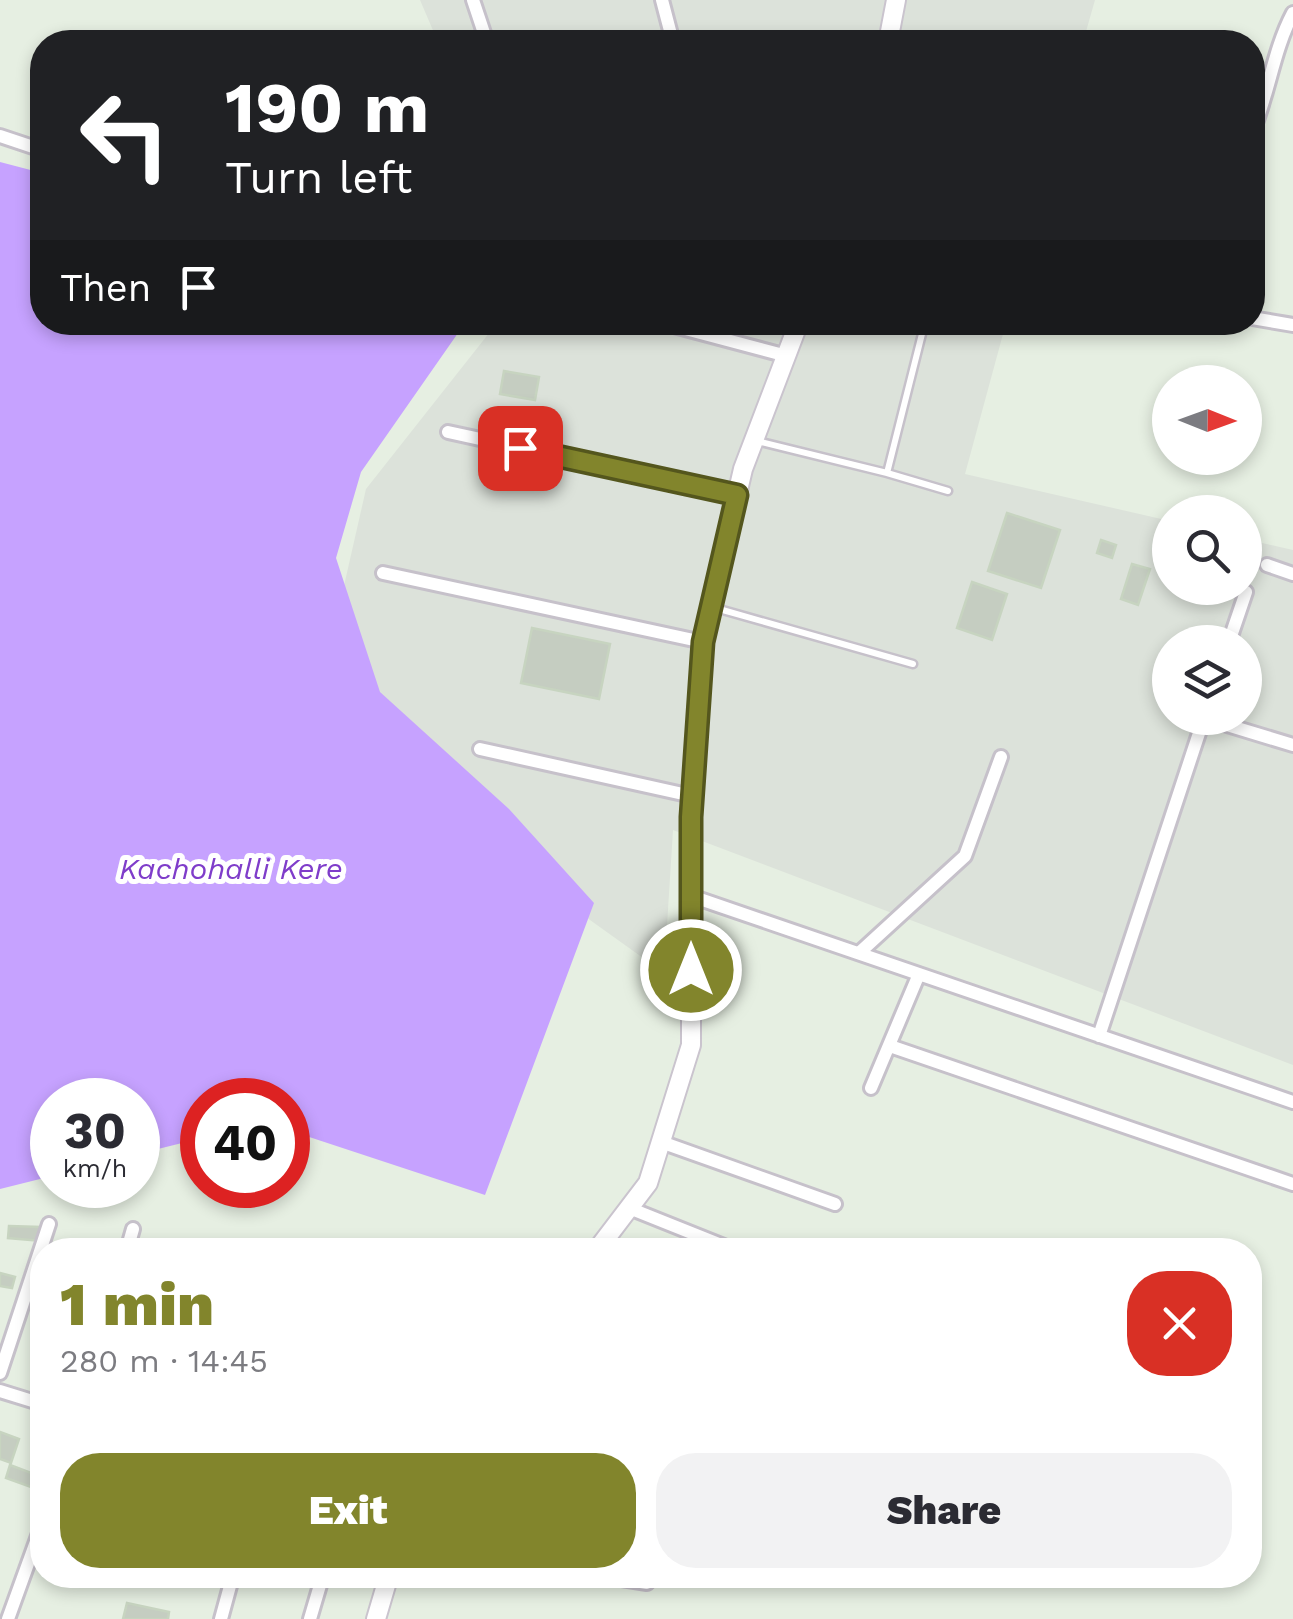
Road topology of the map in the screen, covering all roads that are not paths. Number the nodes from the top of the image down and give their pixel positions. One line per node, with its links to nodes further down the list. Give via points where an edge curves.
1 (473, 0): 5 (street)
2 (662, 0): 6 (street)
3 (896, 0): 7 (street)
4 (1293, 12): 8 (street)
5 (483, 30)
6 (670, 30)
7 (890, 30)
8 (1265, 102)
9 (0, 136): 10 (street)
10 (30, 146)
11 (1265, 320): 12 (street)
12 (1293, 325)
13 (708, 335): 16 (street)
14 (794, 335): 16 (street)
15 (923, 335): 19 (lane)
16 (787, 356): 18 (street)
17 (448, 432): 21 (street)
18 (754, 440): 19 (lane); 21 (street)
19 (886, 473): 20 (lane)
20 (948, 491)
21 (737, 495): 25 (street)
22 (1268, 564): 24 (street)
23 (383, 573): 26 (street)
24 (1293, 574)
25 (711, 607): 26 (street); 27 (lane)
26 (703, 642): 33 (street)
27 (913, 664)
28 (1198, 735): 37 (street)
29 (1260, 735): 30 (street)
30 (1293, 745)
31 (480, 749): 33 (street)
32 (1001, 757): 35 (street, via 965,856)
33 (692, 796): 34 (street)
34 (691, 896): 35 (street); 41 (street, via 692,1045)
35 (859, 953): 36 (street)
36 (920, 974): 37 (street); 38 (street)
37 (1099, 1036): 40 (street)
38 (890, 1046): 39 (street); 42 (street)
39 (872, 1088)
40 (1293, 1102)
41 (661, 1142): 43 (street); 44 (street, via 648,1183)
42 (1293, 1184)
43 (835, 1204)
44 (629, 1208): 49 (street); 50 (street)
45 (49, 1224): 47 (street)
46 (133, 1229): 48 (street)
47 (44, 1238)
48 (130, 1238)
49 (606, 1238)
50 (704, 1238)
51 (30, 1282): 52 (street)
52 (0, 1374)
53 (0, 1390): 54 (street)
54 (30, 1400)
55 (30, 1559): 59 (street)
56 (229, 1588): 60 (street)
57 (319, 1588): 61 (street)
58 (385, 1588): 62 (street)
59 (8, 1619)
60 (221, 1619)
61 (310, 1619)
62 (376, 1619)

